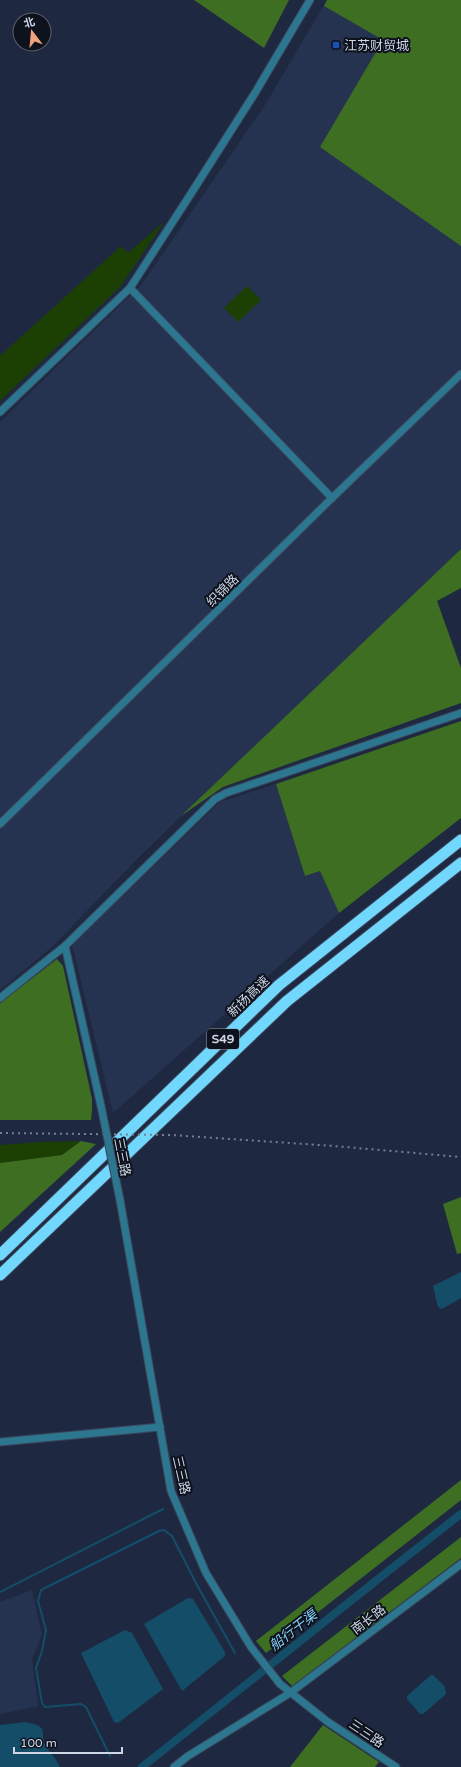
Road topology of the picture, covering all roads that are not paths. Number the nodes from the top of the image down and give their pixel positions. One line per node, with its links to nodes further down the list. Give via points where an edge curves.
1 (310, 0): 2 (street, via 235,125)
2 (130, 288): 4 (street); 5 (street)
3 (461, 374): 5 (street, 织锦路)
4 (0, 412)
5 (332, 498): 7 (street, 织锦路)
6 (461, 713): 10 (street, via 226,793 215,800)
7 (0, 824)
8 (461, 840): 12 (highway, 新扬高速 / S49, via 280,985)
9 (461, 863): 13 (highway, S49, via 287,1001)
10 (65, 946): 11 (street); 14 (street, 三三路, bridge, via 120,1200)
11 (0, 998)
12 (0, 1255)
13 (0, 1275)
14 (160, 1427): 15 (street); 17 (street, 三三路, via 171,1491 206,1573 251,1647)
15 (0, 1442)
16 (461, 1564): 17 (street, 南长路)
17 (290, 1693): 18 (street, 南长路); 19 (street, 三三路, via 328,1722)
18 (174, 1767)
19 (396, 1767)

